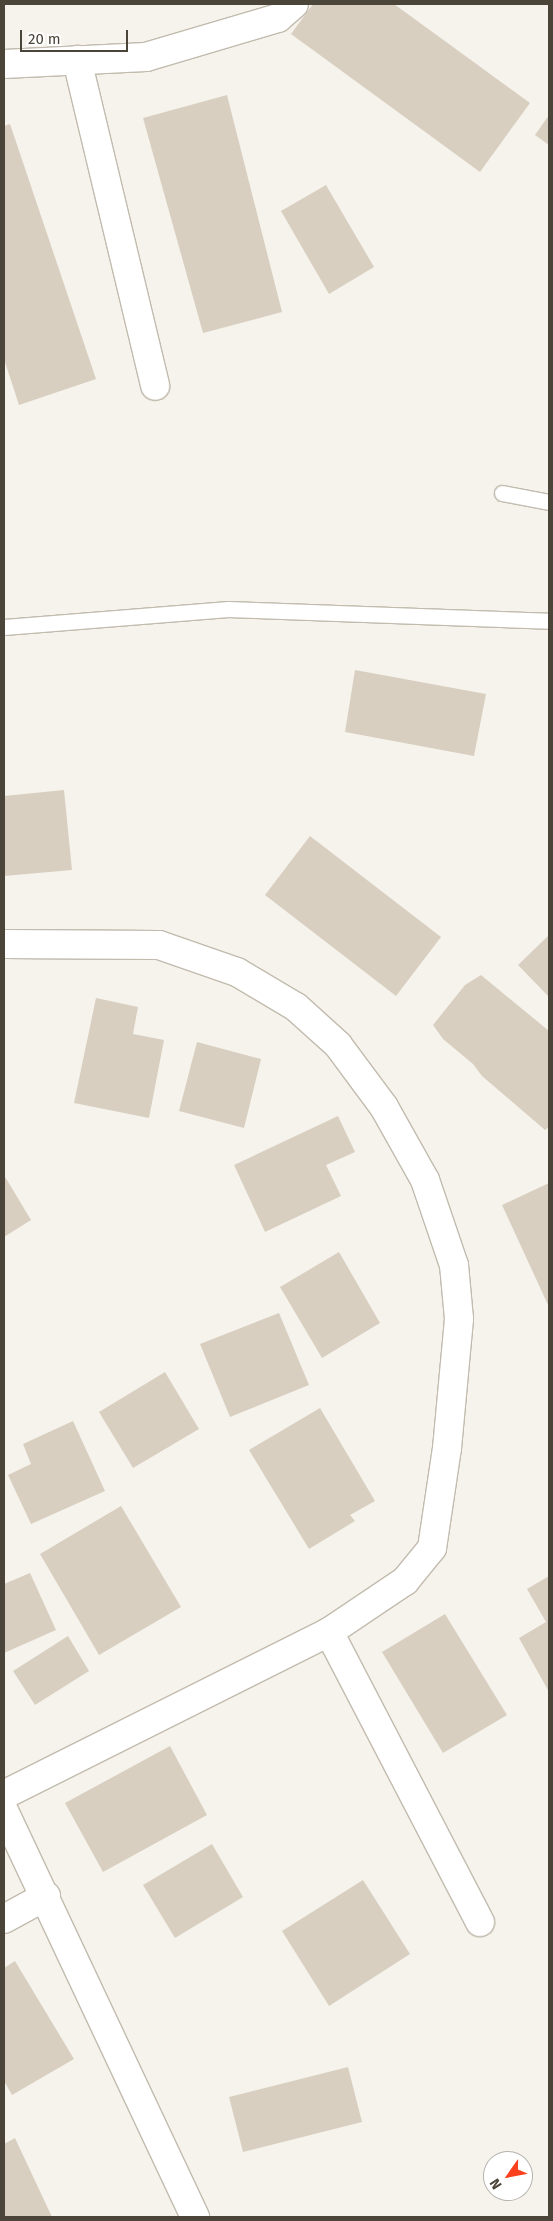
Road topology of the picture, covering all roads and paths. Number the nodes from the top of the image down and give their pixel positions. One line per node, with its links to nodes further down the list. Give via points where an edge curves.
1 (294, 4): 2 (street, via 278,18 146,57)
2 (77, 60): 3 (street); 4 (street)
3 (4, 64)
4 (155, 386)
5 (502, 492): 6 (lane)
6 (549, 502)
7 (549, 621): 8 (lane, via 228,609)
8 (4, 628)
9 (4, 944): 10 (street, via 159,945 237,972 296,1007 338,1045 384,1107 425,1180 454,1265 459,1320 447,1448 432,1548 405,1581)
10 (329, 1632): 11 (street); 15 (street)
11 (4, 1795)
12 (4, 1811): 13 (street)
13 (46, 1896): 14 (street); 16 (street)
14 (4, 1919)
15 (480, 1922)
16 (195, 2217)

